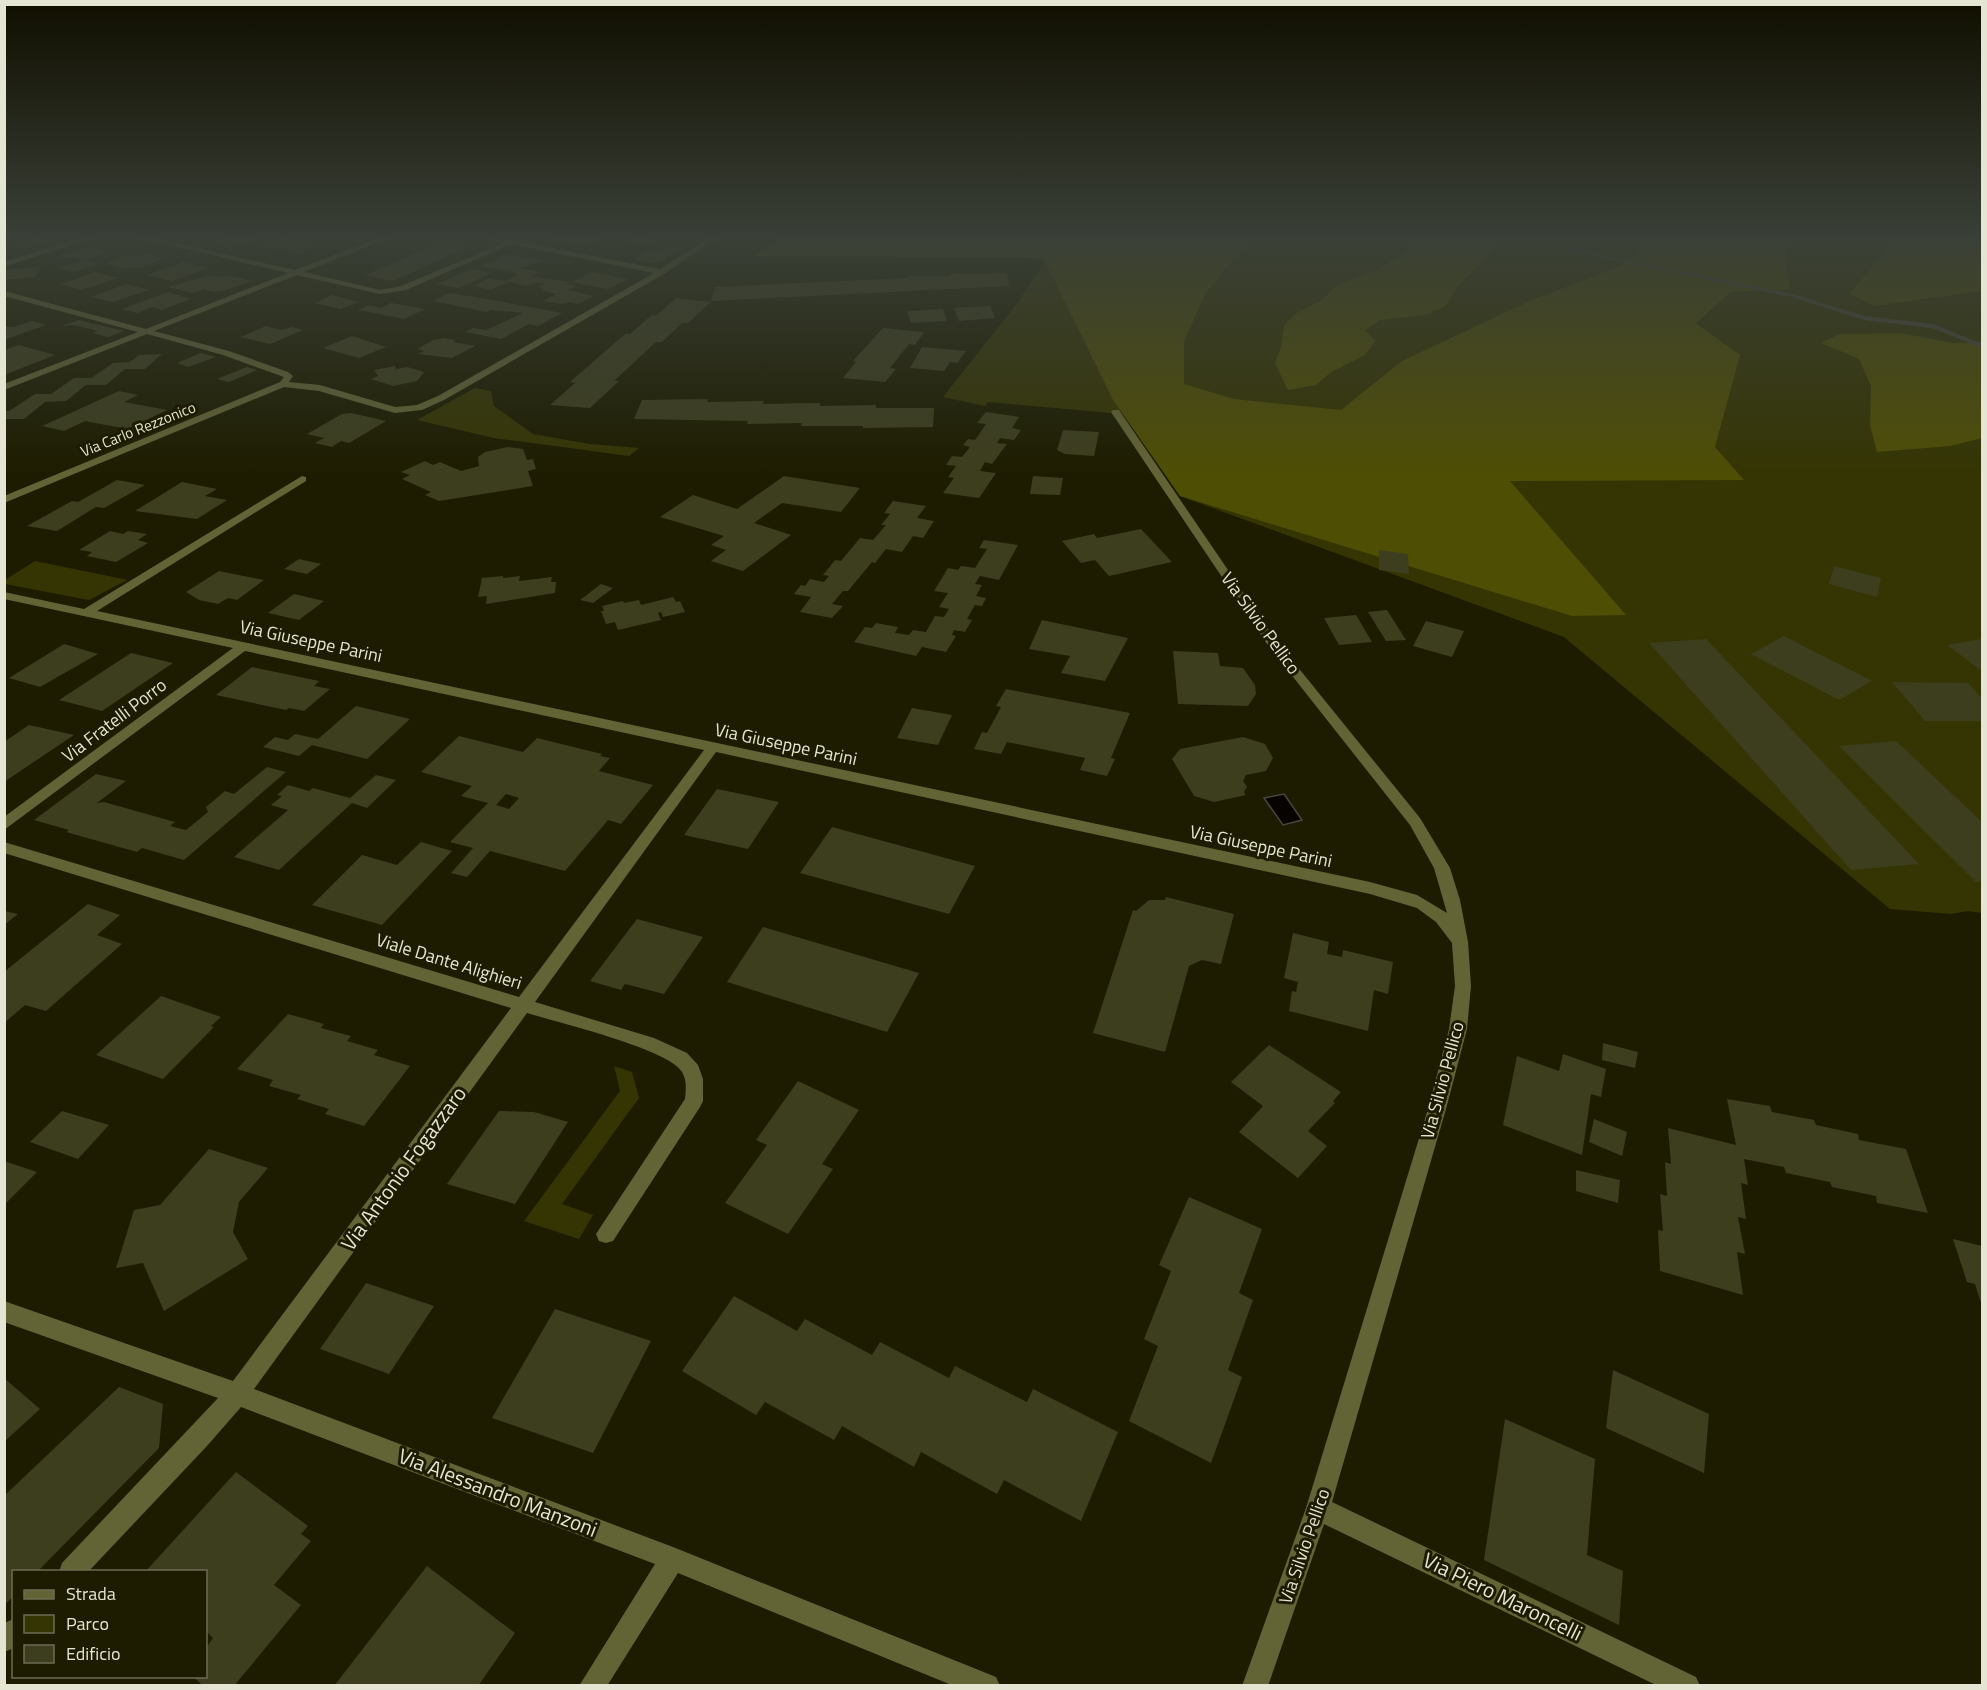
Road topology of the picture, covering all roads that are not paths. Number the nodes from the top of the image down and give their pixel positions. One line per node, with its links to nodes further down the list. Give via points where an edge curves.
1 (93, 317): 4 (street)
2 (187, 317): 4 (street)
3 (583, 317): 5 (street, via 441,399 411,409 389,409 320,388)
4 (150, 332): 5 (street, via 285,374 289,376); 6 (street)
5 (283, 384): 9 (street, Via Carlo Rezzonico)
6 (4, 387)
7 (1116, 412): 16 (street, Via Silvio Pellico, via 1271,641 1415,822 1442,868)
8 (302, 479): 11 (street)
9 (4, 500)
10 (4, 595): 11 (street, Via Giuseppe Parini)
11 (87, 612): 12 (street, Via Giuseppe Parini)
12 (245, 645): 13 (street, Via Giuseppe Parini); 14 (street, Via Fratelli Porro)
13 (714, 747): 16 (street, Via Giuseppe Parini, via 1404,896 1448,922); 17 (street, Via Antonio Fogazzaro)
14 (4, 825)
15 (4, 847): 17 (street, Viale Dante Alighieri)
16 (1460, 942): 21 (street, Via Silvio Pellico, via 1463,986 1458,1029)
17 (523, 1004): 18 (street, Viale Dante Alighieri, via 671,1051 693,1071 694,1101 687,1115); 20 (street, Via Antonio Fogazzaro)
18 (606, 1233)
19 (4, 1311): 20 (street, Via Alessandro Manzoni)
20 (237, 1394): 22 (street, Via Alessandro Manzoni); 23 (street, Via Antonio Fogazzaro)
21 (1318, 1508): 26 (street, Via Silvio Pellico); 27 (street, Via Piero Maroncelli)
22 (673, 1559): 24 (street); 25 (street, Via Alessandro Manzoni)
23 (73, 1570)
24 (592, 1686)
25 (987, 1686)
26 (1256, 1686)
27 (1687, 1686)

